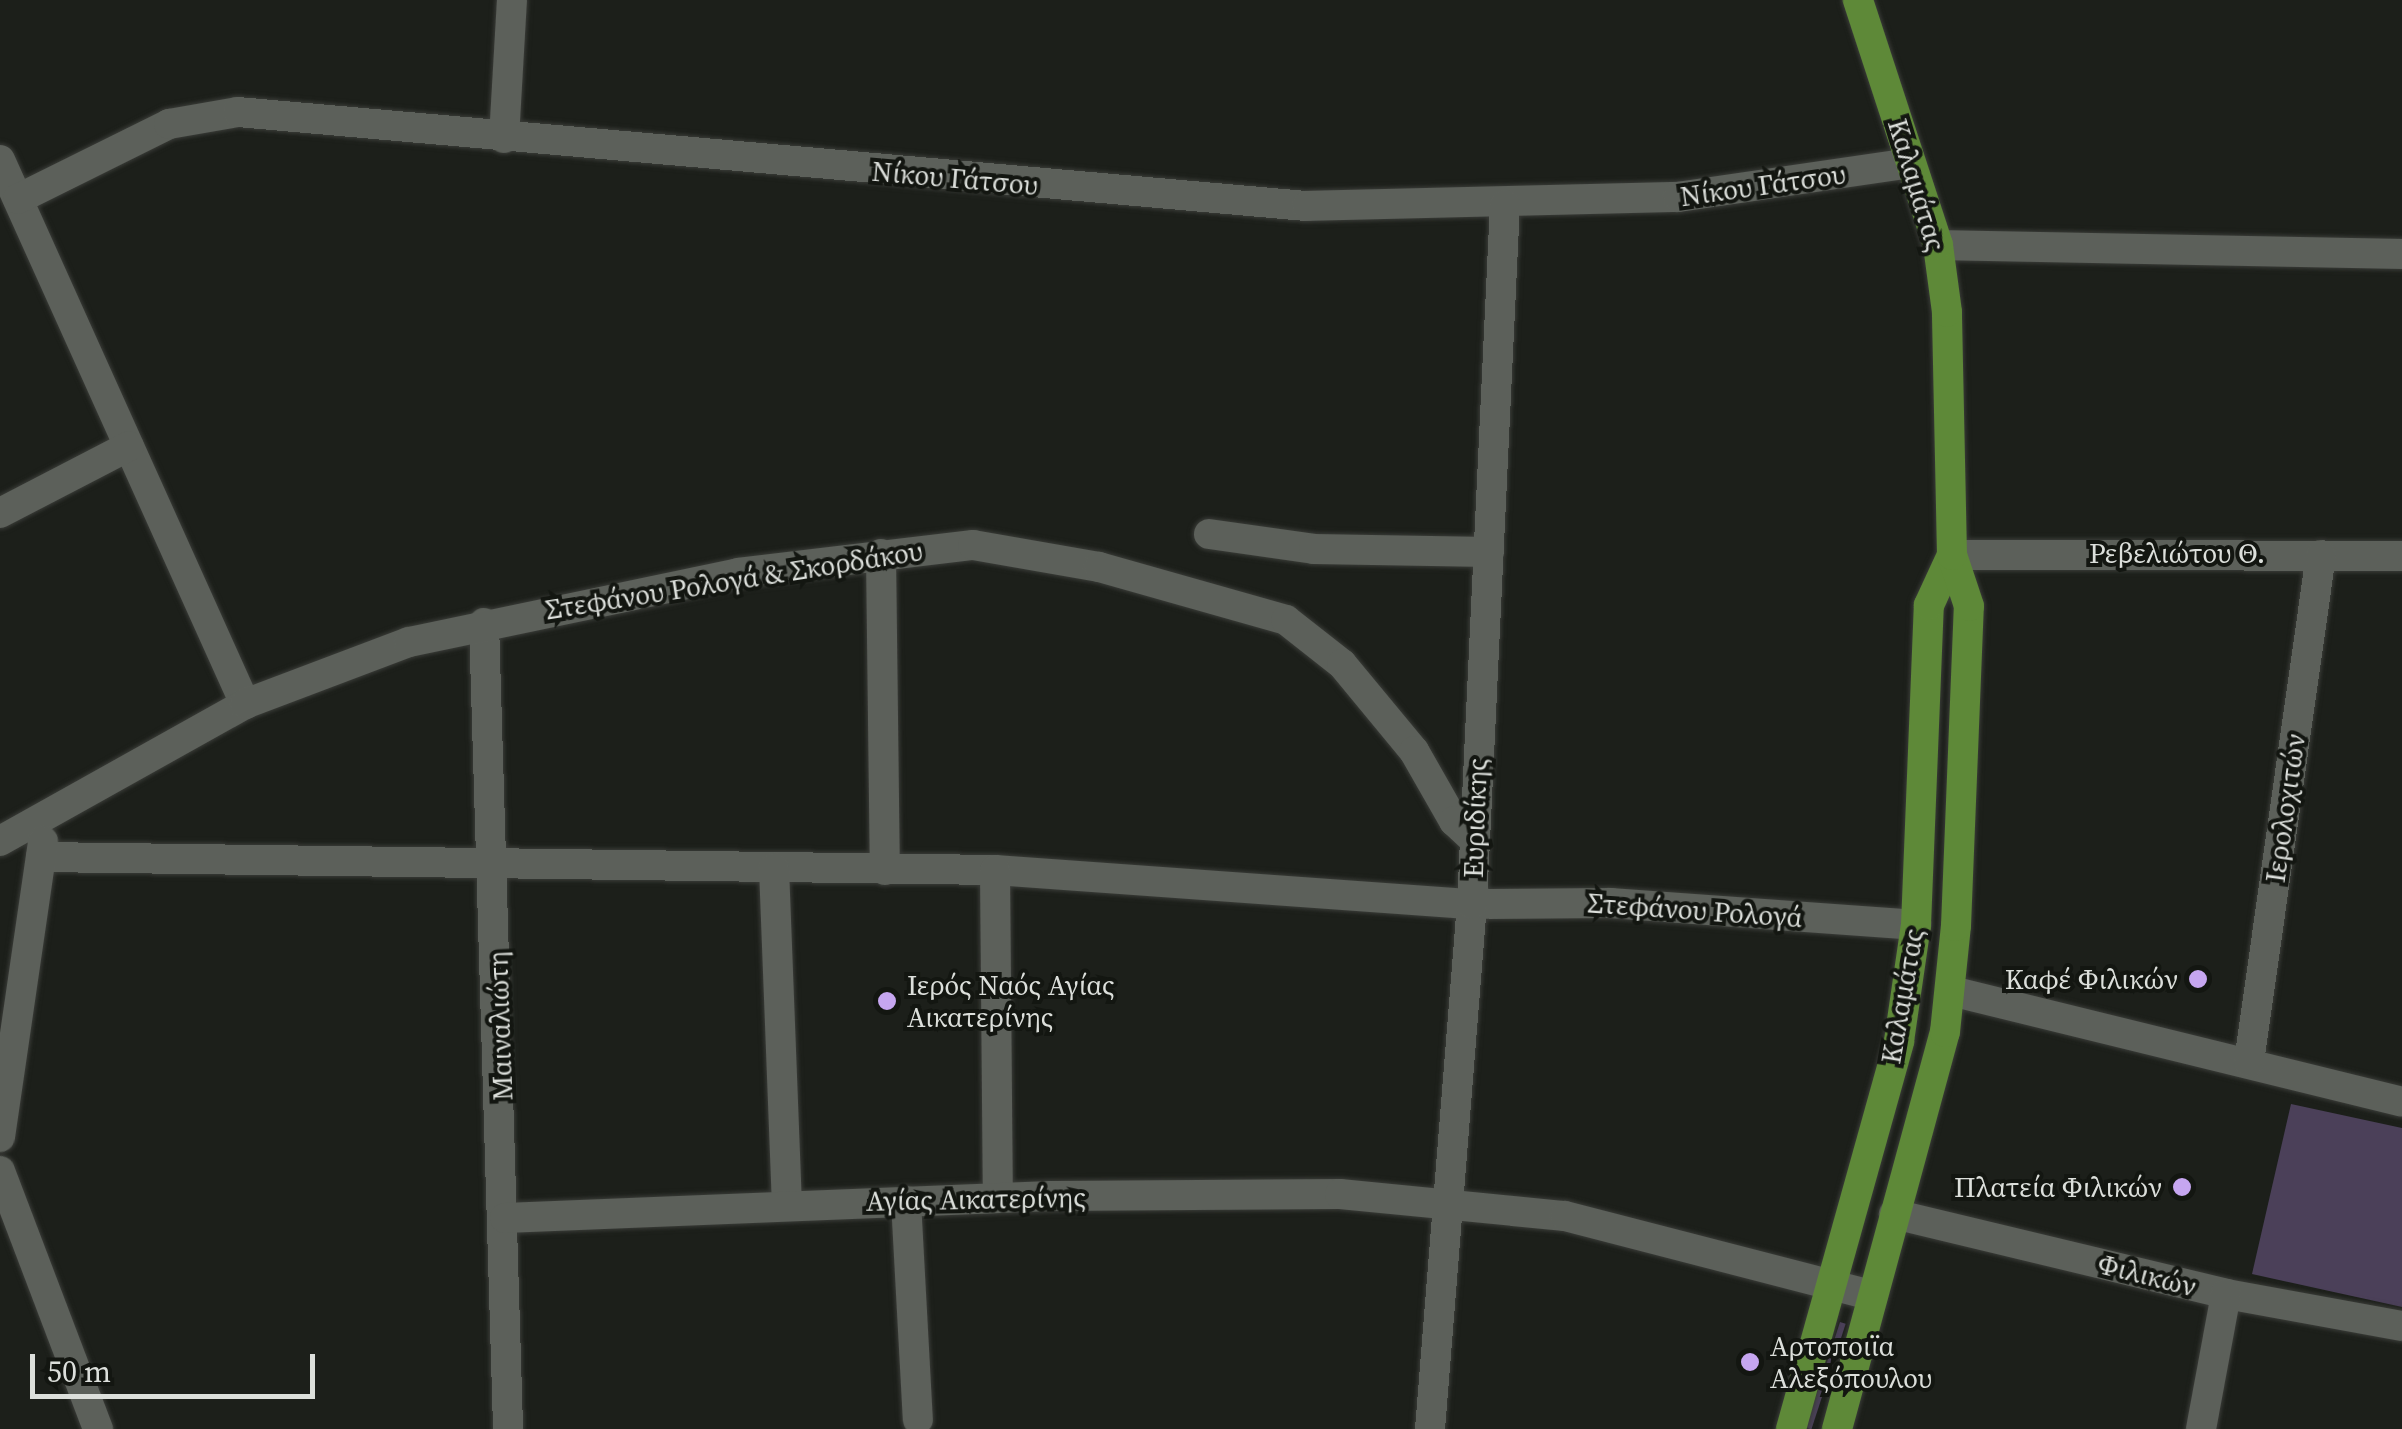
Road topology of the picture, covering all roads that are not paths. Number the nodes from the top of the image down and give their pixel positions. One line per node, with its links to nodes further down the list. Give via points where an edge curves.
1 (512, 0): 3 (street)
2 (1858, 0): 4 (main road, Καλαμάτας)
3 (504, 138): 5 (street, Νίκου Γάτσου, via 289,115 211,114); 6 (street, Νίκου Γάτσου, via 1307,206)
4 (1911, 163): 6 (street, Νίκου Γάτσου, via 1695,196); 7 (main road, Καλαμάτας)
5 (6, 179): 9 (street)
6 (1505, 205): 12 (street, Ευριδίκης)
7 (1938, 245): 8 (street); 14 (main road, Καλαμάτας, via 1948,328)
8 (2402, 254)
9 (129, 446): 10 (street); 18 (street)
10 (0, 513)
11 (1208, 534): 12 (street, via 1314,549)
12 (1488, 552): 20 (street, Ευριδίκης)
13 (881, 554): 17 (street, Στεφάνου Ρολογά & Σκορδάκου); 20 (street, Στεφάνου Ρολογά & Σκορδάκου, via 1010,547 1286,620 1342,664 1414,751 1454,820); 25 (street)
14 (1952, 555): 15 (street, Ρεβελιώτου Θ.); 28 (main road, Καλαμάτας, via 1929,605); 29 (main road, Καλαμάτας, via 1969,606)
15 (2321, 555): 16 (street, Ρεβελιώτου Θ.); 30 (street, Ιερολοχιτών)
16 (2402, 556)
17 (484, 623): 18 (street, Στεφάνου Ρολογά & Σκορδάκου, via 368,654); 23 (street, Μαιναλιώτη)
18 (245, 704): 19 (street, Στεφάνου Ρολογά & Σκορδάκου)
19 (45, 818): 21 (street, Στεφάνου Ρολογά & Σκορδάκου); 22 (street)
20 (1473, 838): 27 (street, Ευριδίκης)
21 (0, 841)
22 (41, 857): 23 (street); 32 (street)
23 (495, 864): 24 (street); 39 (street, Μαιναλιώτη)
24 (774, 868): 25 (street); 37 (street)
25 (884, 870): 26 (street)
26 (995, 870): 27 (street); 34 (street)
27 (1472, 904): 28 (street, Στεφάνου Ρολογά, via 1611,904); 35 (street, Ευριδίκης)
28 (1916, 925): 40 (main road, Καλαμάτας, via 1898,1041)
29 (1951, 991): 30 (street); 38 (main road, Καλαμάτας, via 1938,1063)
30 (2249, 1062): 31 (street)
31 (2402, 1102)
32 (0, 1136)
33 (0, 1171): 45 (street)
34 (998, 1198): 35 (street, Αγίας Αικατερίνης, via 1340,1194); 36 (street, Αγίας Αικατερίνης)
35 (1448, 1200): 40 (street, Αγίας Αικατερίνης, via 1565,1216); 47 (street, Ευριδίκης)
36 (906, 1201): 37 (street, Αγίας Αικατερίνης); 44 (street)
37 (787, 1204): 39 (street, Αγίας Αικατερίνης)
38 (1894, 1214): 41 (street, Φιλικών); 42 (main road, Καλαμάτας)
39 (505, 1218): 46 (street, Μαιναλιώτη)
40 (1828, 1284): 42 (street, Αγίας Αικατερίνης); 48 (main road, Καλαμάτας)
41 (2226, 1294): 43 (street, Φιλικών); 50 (street)
42 (1871, 1296): 49 (main road, Καλαμάτας)
43 (2402, 1326)
44 (918, 1420)
45 (98, 1429)
46 (508, 1429)
47 (1430, 1429)
48 (1792, 1429)
49 (1837, 1429)
50 (2200, 1429)

